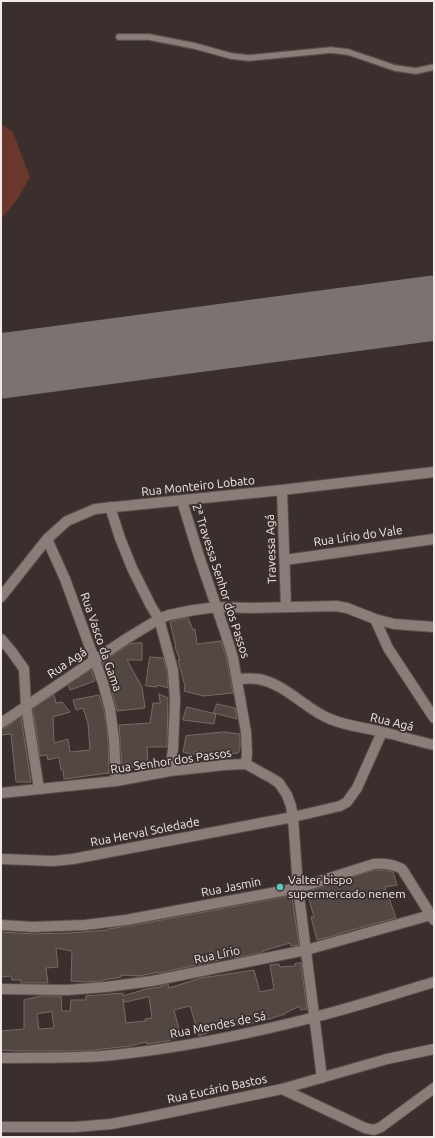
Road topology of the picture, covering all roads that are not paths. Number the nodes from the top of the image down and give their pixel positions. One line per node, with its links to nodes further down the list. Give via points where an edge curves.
1 (119, 37): 2 (lane, via 149,37 249,58 331,50 348,52 395,68 416,71)
2 (434, 67)
3 (434, 472): 4 (street, Rua Monteiro Lobato)
4 (282, 490): 5 (street, Rua Monteiro Lobato); 9 (street, Travessa Agá)
5 (182, 501): 6 (street, Rua Monteiro Lobato); 11 (street, 2ª Travessa Senhor dos Passos)
6 (110, 508): 7 (street, Rua Monteiro Lobato, via 95,509 67,521); 13 (street, via 132,568)
7 (48, 539): 10 (street, Rua Monteiro Lobato); 17 (street, Rua Vasco da Gama)
8 (434, 539): 9 (street, Rua Lírio do Vale)
9 (285, 560): 12 (street, Travessa Agá)
10 (1, 597)
11 (217, 607): 12 (street, Rua Agá); 13 (street, Rua Agá); 18 (street, 2ª Travessa Senhor dos Passos, via 230,646)
12 (286, 607): 14 (street, Rua Agá, via 336,606)
13 (159, 619): 17 (street, Rua Agá); 25 (street, via 174,670 175,700)
14 (375, 619): 15 (street, Rua Agá, via 394,624); 20 (street, Rua Agá, via 388,648)
15 (434, 627)
16 (1, 639): 19 (street, via 24,669)
17 (96, 659): 19 (street, Rua Agá); 26 (street, Rua Vasco da Gama, via 112,722)
18 (237, 679): 22 (street, Rua Agá, via 268,682 332,720); 24 (street, 2ª Travessa Senhor dos Passos, via 246,732)
19 (26, 706): 21 (street, Rua Agá); 27 (street)
20 (434, 718)
21 (1, 723)
22 (382, 732): 23 (street, Rua Agá); 29 (street, Rua Herval Soledade, via 357,788 347,802)
23 (434, 745)
24 (246, 764): 25 (street, Rua Senhor dos Passos); 29 (street, Rua Senhor dos Passos, via 279,783 287,796)
25 (170, 771): 26 (street, Rua Senhor dos Passos)
26 (116, 781): 27 (street, Rua Senhor dos Passos)
27 (39, 789): 28 (street, Rua Senhor dos Passos)
28 (1, 793)
29 (293, 817): 30 (street, Rua Herval Soledade, via 73,859); 31 (street, Rua Senhor dos Passos)
30 (1, 860)
31 (298, 888): 32 (street, Rua Jasmin, via 374,864 394,865 402,869); 33 (street, Rua Jasmin, via 85,925); 34 (street, Rua Senhor dos Passos)
32 (433, 916): 34 (street, Rua Lírio)
33 (1, 925)
34 (306, 950): 36 (street, Rua Lírio, via 152,981 67,990); 37 (street, Rua Senhor dos Passos)
35 (434, 982): 37 (street, Rua Mendes de Sá)
36 (1, 990)
37 (315, 1017): 39 (street, Rua Mendes de Sá, via 163,1049 77,1058); 40 (street, Rua Senhor dos Passos)
38 (434, 1048): 40 (street, Rua Eucário Bastos)
39 (1, 1058)
40 (322, 1078): 42 (street, Rua Eucário Bastos)
41 (434, 1088): 42 (street, via 374,1130)
42 (282, 1089): 43 (street, Rua Eucário Bastos, via 111,1124 75,1127)
43 (1, 1127)

